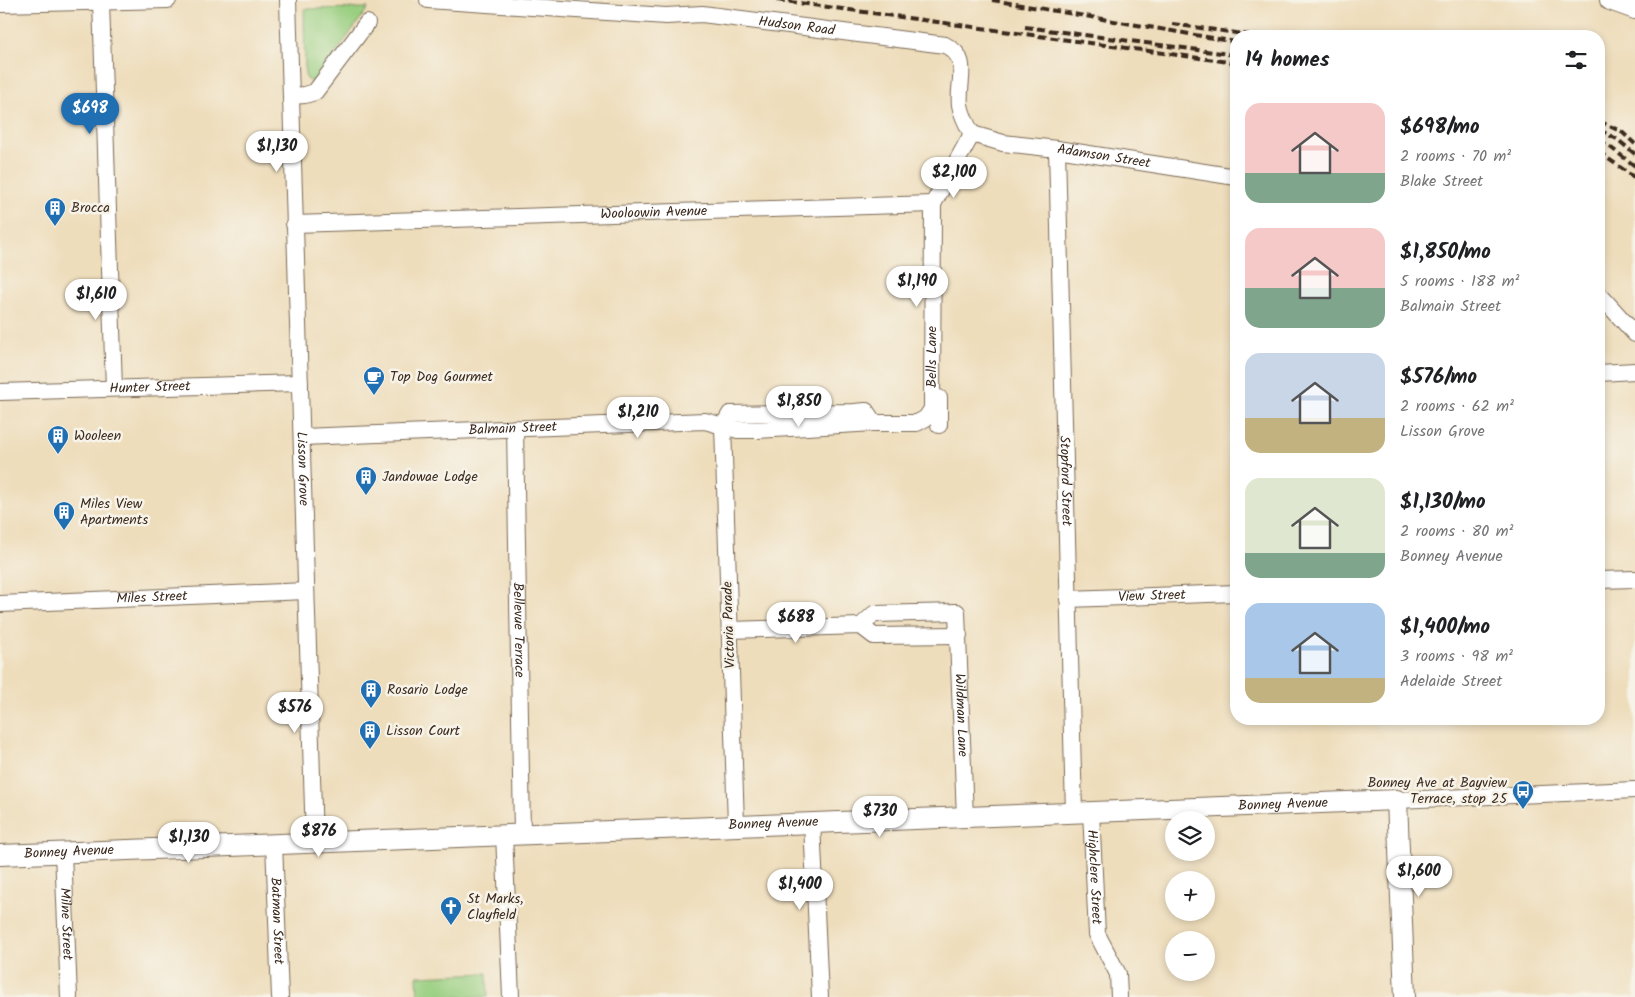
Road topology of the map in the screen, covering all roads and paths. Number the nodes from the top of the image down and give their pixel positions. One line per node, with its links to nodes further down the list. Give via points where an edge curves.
1 (168, 0): 6 (street)
2 (288, 0): 10 (street, Lisson Grove)
3 (428, 0): 5 (street, Hudson Road)
4 (1610, 0): 8 (street)
5 (445, 1): 11 (street, Hudson Road, via 666,16 702,14 944,45 953,49 962,64 960,103)
6 (101, 2): 7 (street); 21 (street)
7 (0, 4)
8 (1635, 8)
9 (367, 23): 10 (street, via 316,92)
10 (291, 96): 15 (street, Lisson Grove)
11 (972, 134): 12 (street, Adamson Street, via 1003,143); 14 (street)
12 (1058, 149): 13 (street, Adamson Street); 31 (street, Stopford Street)
13 (1230, 175)
14 (933, 204): 15 (street, Wooloowin Avenue); 23 (street, Bells Lane)
15 (294, 224): 20 (street, Lisson Grove)
16 (1605, 301): 17 (street)
17 (1635, 334)
18 (1635, 371): 19 (street)
19 (1605, 373)
20 (300, 383): 21 (street, Hunter Street); 26 (street, Lisson Grove)
21 (114, 388): 22 (street, Hunter Street)
22 (0, 392)
23 (933, 422): 24 (street, Balmain Street, via 757,430)
24 (723, 426): 25 (street, Balmain Street, via 705,421); 34 (street, Victoria Parade)
25 (515, 428): 26 (street, Balmain Street); 42 (street, Bellevue Terrace)
26 (302, 436): 29 (street, Lisson Grove)
27 (1635, 579): 28 (street)
28 (1605, 580)
29 (306, 591): 32 (street, Miles Street); 43 (street, Lisson Grove)
30 (1230, 593): 31 (street, View Street)
31 (1068, 598): 38 (street, Stopford Street)
32 (0, 604)
33 (860, 626): 34 (street); 35 (street, via 874,636); 35 (street, Wildman Lane, via 874,614 957,612)
34 (730, 630): 41 (street, Victoria Parade)
35 (958, 635): 39 (street, Wildman Lane)
36 (1635, 790): 37 (street, Bonney Avenue)
37 (1397, 800): 38 (street, Bonney Avenue); 52 (street)
38 (1083, 813): 39 (street, Bonney Avenue); 51 (street, Highclere Street, via 1097,934 1118,974)
39 (964, 818): 40 (street, Bonney Avenue)
40 (812, 823): 41 (street, Bonney Avenue); 50 (street)
41 (736, 825): 42 (street, Bonney Avenue)
42 (513, 833): 43 (street, Bonney Avenue); 49 (street, Bellevue Terrace)
43 (314, 841): 44 (street, Bonney Avenue)
44 (274, 843): 45 (street, Bonney Avenue); 48 (street, Batman Street)
45 (63, 852): 46 (street, Bonney Avenue); 47 (street, Milne Street)
46 (0, 855)
47 (69, 997)
48 (280, 997)
49 (511, 997)
50 (820, 997)
51 (1119, 997)
52 (1405, 997)

